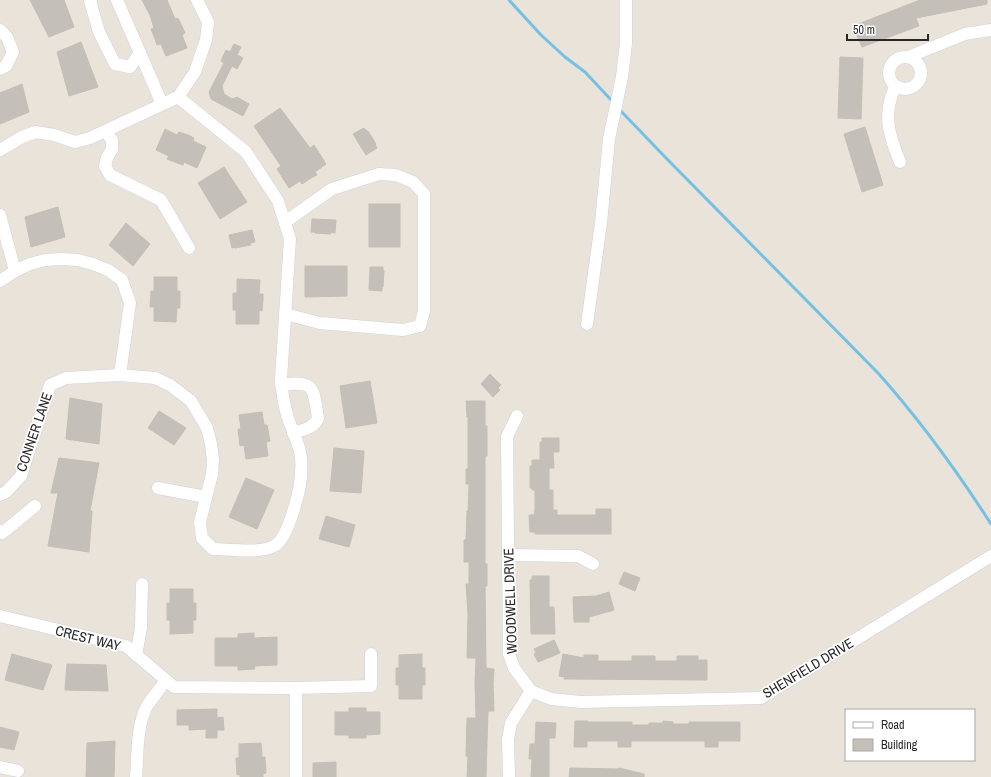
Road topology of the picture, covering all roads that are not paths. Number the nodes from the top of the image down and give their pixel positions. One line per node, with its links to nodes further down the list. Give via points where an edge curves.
1 (91, 0): 7 (street, via 99,32 115,64 130,67)
2 (117, 0): 7 (street)
3 (198, 0): 11 (street, via 208,22 206,40 195,72)
4 (626, 0): 22 (street, via 626,43 622,77 609,139 601,224)
5 (0, 30): 9 (street, via 7,37 13,52 6,66)
6 (991, 30): 8 (street, via 965,34)
7 (140, 53): 12 (street)
8 (908, 57): 10 (street, via 897,58 889,66 889,78); 10 (street, via 914,59 921,67 921,78 910,88)
9 (0, 68)
10 (896, 87): 15 (street, via 890,97 888,108 890,135)
11 (178, 96): 12 (street); 17 (street, via 246,152 278,201)
12 (162, 104): 13 (street)
13 (105, 130): 14 (street, via 90,138 74,142 36,132); 18 (street, via 112,140 112,149 105,166 110,175 161,200)
14 (0, 150)
15 (900, 162)
16 (0, 215): 19 (street)
17 (285, 222): 21 (street, via 290,240); 21 (street, via 332,189 380,174 413,182 424,194 424,311 420,326 403,330 320,323)
18 (189, 248)
19 (15, 271): 20 (street); 23 (street, via 46,260 67,259 94,264 122,280 130,303)
20 (0, 281)
21 (286, 314): 24 (street)
22 (587, 324)
23 (120, 375): 28 (street, CONNER LANE, via 66,378 50,385 21,476); 29 (street, CONNER LANE, via 155,378 170,384 191,401 207,428 211,444 212,474)
24 (281, 385): 26 (street); 26 (street, via 303,383 313,390 317,422)
25 (517, 416): 32 (street, WOODWELL DRIVE, via 507,437)
26 (293, 433): 29 (street, CONNER LANE, via 301,457 302,481 288,527 281,540 274,546 262,549 213,549 202,538 200,522)
27 (158, 488): 29 (street)
28 (0, 496)
29 (206, 497)
30 (35, 506): 31 (street, via 2,533)
31 (0, 531)
32 (508, 555): 34 (street, via 578,556); 41 (street, WOODWELL DRIVE, via 509,654 514,668)
33 (991, 556): 41 (street, SHENFIELD DRIVE, via 761,698 581,702 551,699)
34 (593, 564)
35 (142, 584): 38 (street, via 141,628)
36 (0, 616): 38 (street, CREST WAY, via 126,646)
37 (371, 654): 40 (street, CREST WAY, via 371,686)
38 (136, 655): 39 (street, CREST WAY)
39 (166, 680): 40 (street, CREST WAY, via 174,687); 44 (street, via 147,706 141,722)
40 (296, 688): 45 (street)
41 (531, 691): 46 (street, via 511,723 508,739)
42 (0, 767): 43 (street)
43 (18, 771)
44 (136, 777)
45 (296, 777)
46 (509, 777)

